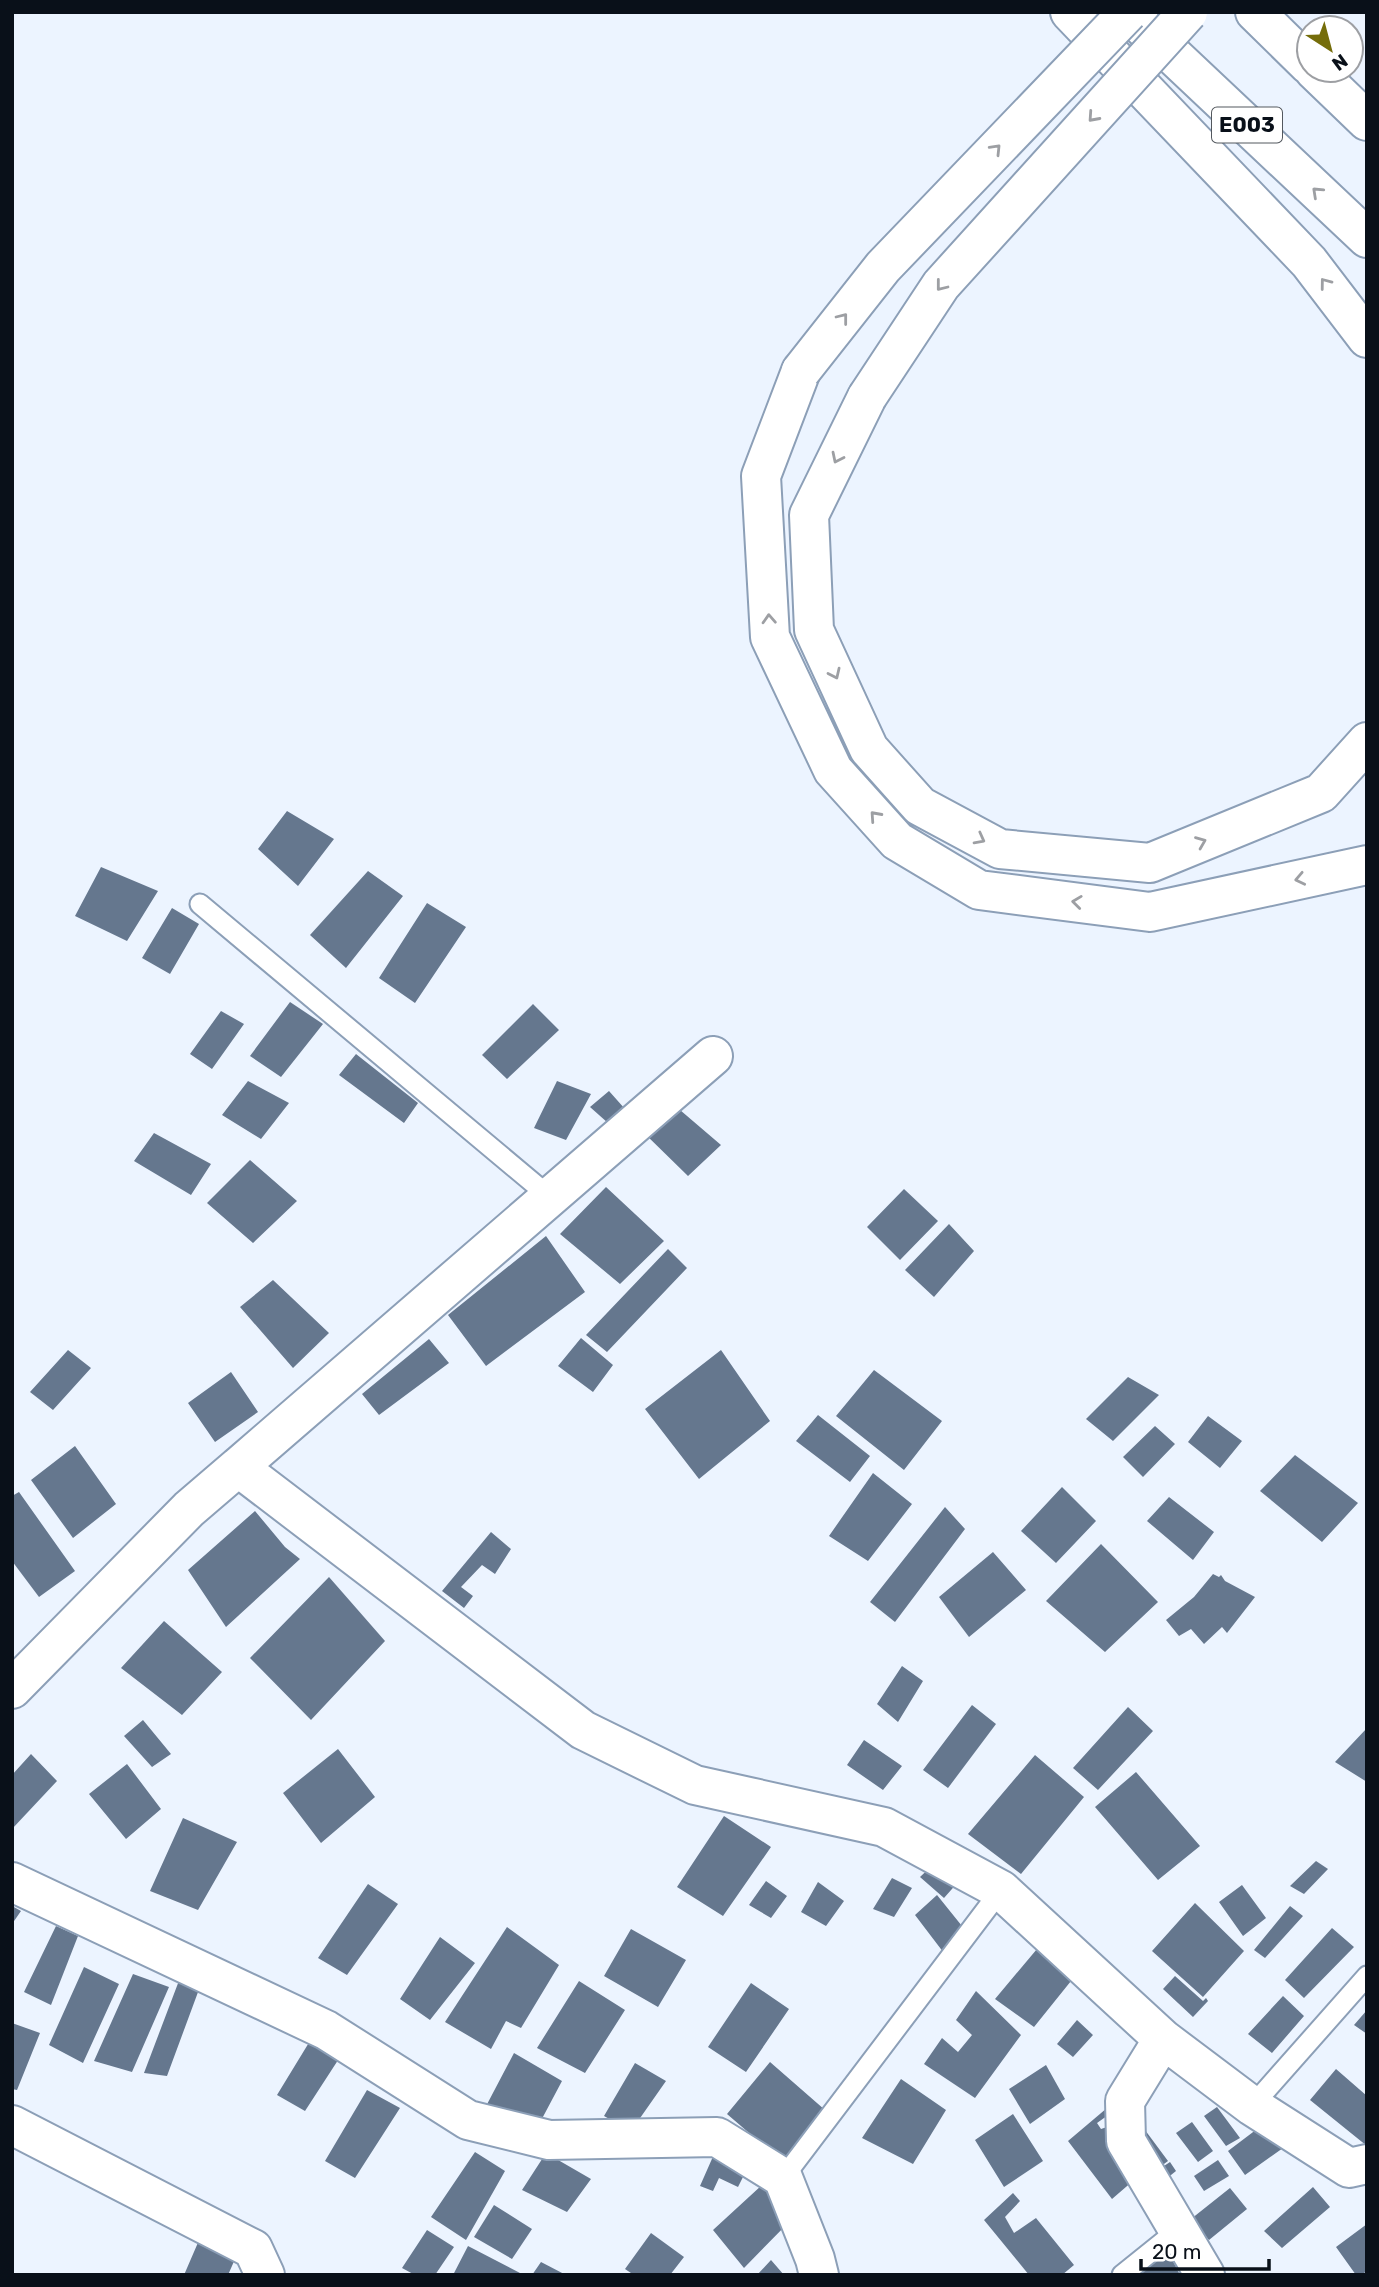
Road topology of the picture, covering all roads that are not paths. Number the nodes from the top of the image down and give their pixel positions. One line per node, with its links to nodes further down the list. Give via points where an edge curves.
1 (1070, 12): 9 (main road, one-way to 1, via 1309,262)
2 (1128, 12): 8 (main road, E003, one-way to 2); 11 (main road, one-way to 2, bridge, via 1150,912 979,890 897,841 833,770 770,637 761,477 801,371 883,267)
3 (1188, 12): 10 (main road, one-way to 10, bridge, via 941,285 867,397 808,515 814,630 869,749 920,806 1000,849 1150,863 1321,793)
4 (1255, 12): 5 (main road)
5 (1295, 51)
6 (1329, 84): 7 (main road)
7 (1367, 121)
8 (1367, 238)
9 (1367, 338)
10 (1367, 742)
11 (1367, 865)
12 (200, 904): 14 (lane)
13 (713, 1056): 14 (main road)
14 (550, 1197): 15 (main road)
15 (238, 1468): 16 (main road, via 189,1509); 18 (main road, via 583,1730 695,1785 884,1827)
16 (12, 1689)
17 (12, 1882): 24 (main road, via 326,2030 468,2120 549,2140 717,2137)
18 (1001, 1890): 20 (main road); 24 (lane)
19 (1367, 1976): 21 (lane)
20 (1163, 2039): 21 (main road); 25 (main road, via 1125,2101 1126,2141)
21 (1252, 2106): 23 (main road, via 1349,2168)
22 (12, 2125): 26 (main road, via 253,2249)
23 (1367, 2164)
24 (783, 2178): 27 (main road)
25 (1178, 2230): 28 (lane); 29 (main road)
26 (265, 2275)
27 (819, 2275)
28 (1122, 2275)
29 (1205, 2275)

